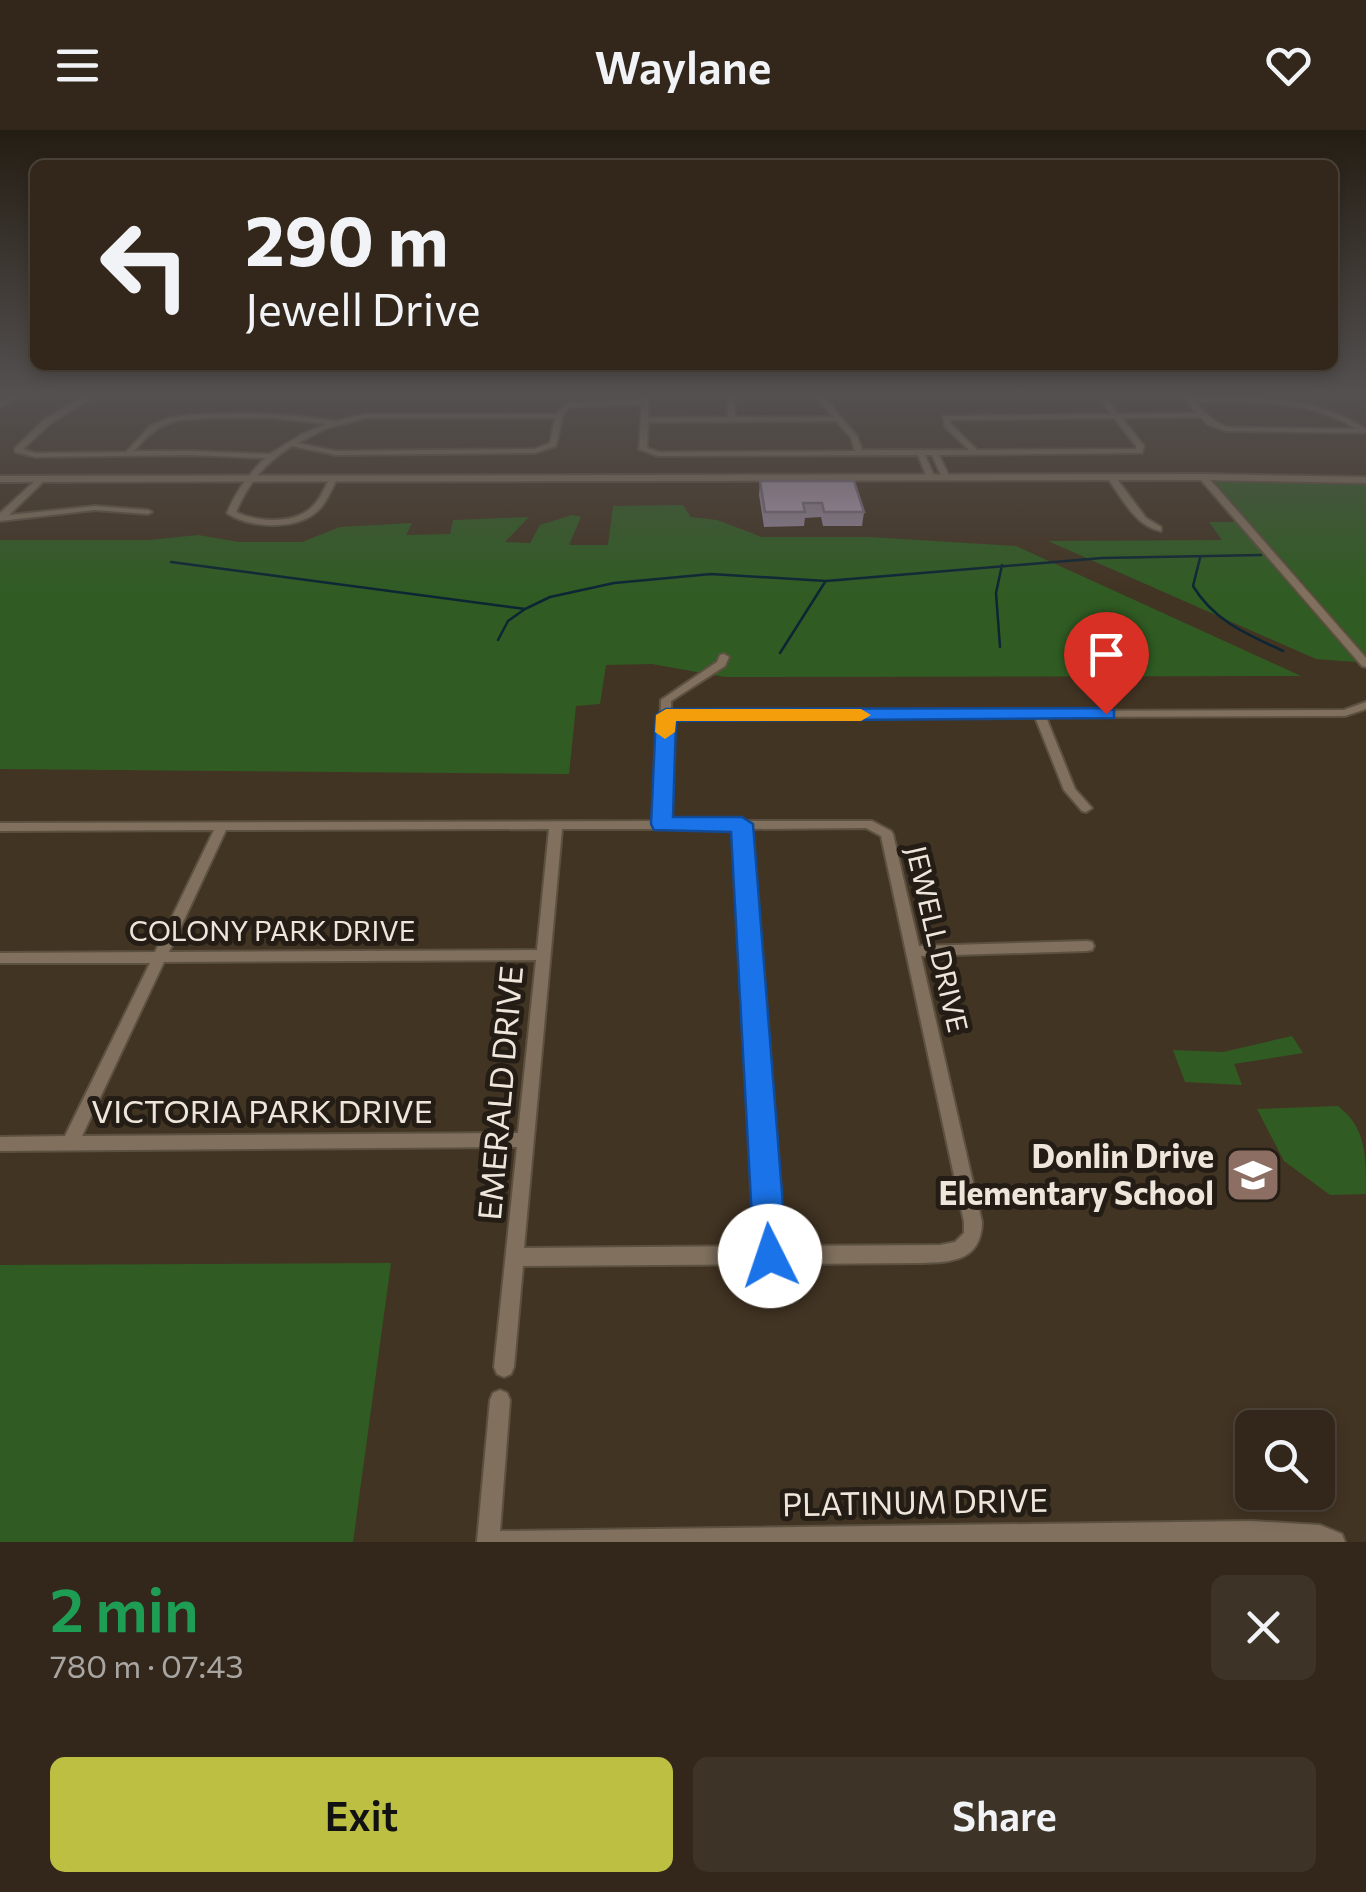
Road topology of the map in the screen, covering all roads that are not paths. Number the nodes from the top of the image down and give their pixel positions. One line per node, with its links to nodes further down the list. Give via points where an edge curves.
1 (266, 461): 10 (street)
2 (924, 461): 6 (street)
3 (938, 461): 7 (street)
4 (1110, 476): 5 (street); 7 (street); 15 (street, via 1143,520)
5 (1203, 476): 12 (street); 17 (street)
6 (931, 478): 7 (street); 11 (street)
7 (946, 478)
8 (0, 479): 9 (street)
9 (40, 480): 10 (street); 14 (street)
10 (252, 480): 11 (street); 11 (street, via 233,516 300,518 318,506)
11 (333, 480)
12 (1366, 480)
13 (148, 512): 14 (street, via 94,508)
14 (0, 518)
15 (1158, 529)
16 (724, 657): 20 (street, via 669,695)
17 (1366, 664)
18 (1366, 705): 19 (street, via 1345,713)
19 (1039, 714): 20 (street); 21 (street, via 1070,790)
20 (666, 715): 22 (street)
21 (1086, 808)
22 (662, 824): 23 (street, JEWELL DRIVE); 25 (street, JEWELL DRIVE)
23 (742, 824): 28 (street, JEWELL DRIVE, via 880,828 892,843); 35 (street)
24 (222, 826): 25 (street, JEWELL DRIVE); 26 (street, JEWELL DRIVE); 30 (street)
25 (556, 826): 29 (street, EMERALD DRIVE)
26 (0, 827)
27 (1087, 946): 28 (street)
28 (916, 951): 35 (street, JEWELL DRIVE, via 973,1222 968,1245 960,1252)
29 (544, 954): 30 (street, COLONY PARK DRIVE); 32 (street, EMERALD DRIVE)
30 (159, 957): 31 (street, COLONY PARK DRIVE); 34 (street)
31 (0, 958)
32 (526, 1140): 34 (street, VICTORIA PARK DRIVE); 36 (street, EMERALD DRIVE)
33 (0, 1144): 34 (street, VICTORIA PARK DRIVE)
34 (70, 1144)
35 (770, 1256): 36 (street, JEWELL DRIVE)
36 (516, 1257): 37 (street, EMERALD DRIVE)
37 (504, 1366)
38 (500, 1400): 39 (street)
39 (488, 1542)
40 (496, 1542): 41 (street, PLATINUM DRIVE, via 1252,1532)
41 (1334, 1542)

